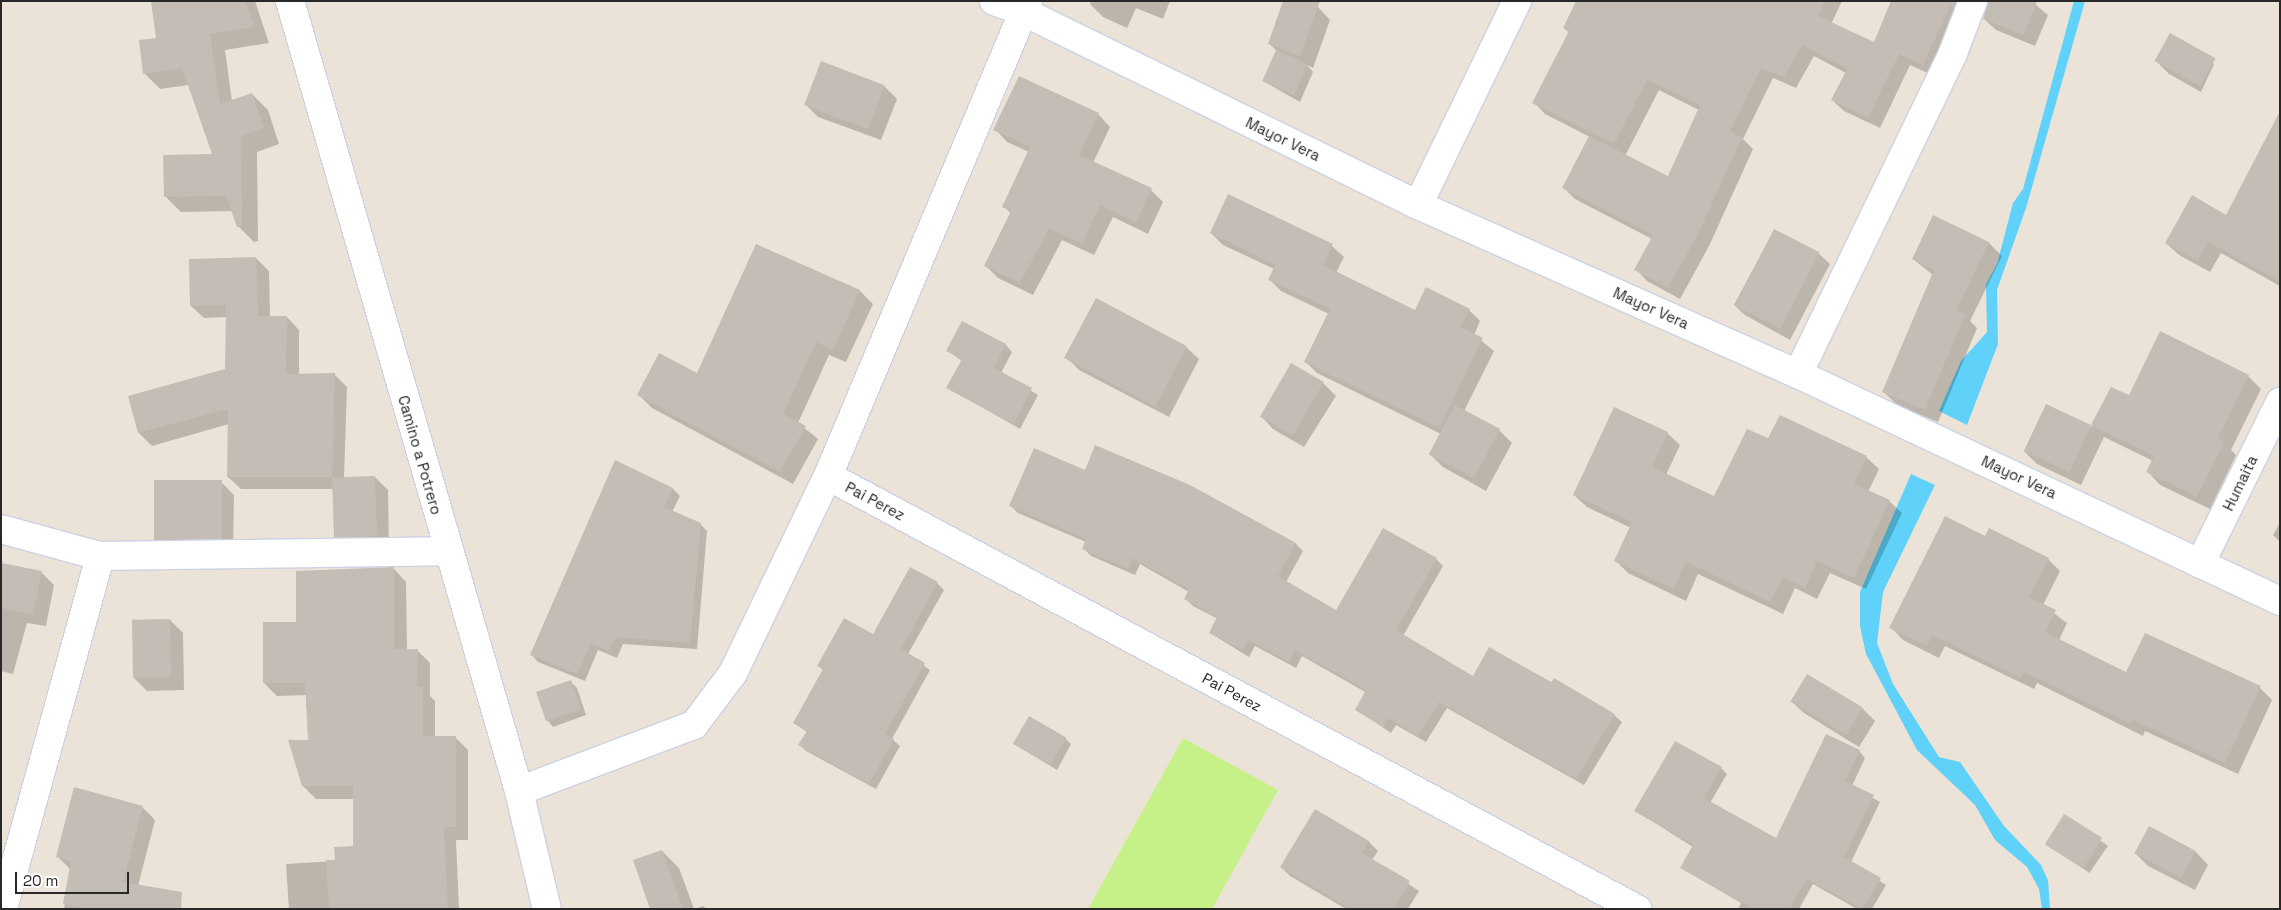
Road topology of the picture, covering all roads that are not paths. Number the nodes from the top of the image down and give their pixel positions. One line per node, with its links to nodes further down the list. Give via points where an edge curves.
1 (290, 1): 11 (street, Camino a Potrero)
2 (994, 1): 5 (street, Mayor Vera)
3 (1517, 1): 6 (street)
4 (1973, 1): 7 (street, via 1953,52)
5 (1026, 7): 6 (street, Mayor Vera); 9 (street)
6 (1418, 205): 7 (street, Mayor Vera)
7 (1798, 374): 13 (street, Mayor Vera)
8 (2280, 402): 13 (street, Humaita)
9 (828, 476): 15 (street, via 733,672 694,724); 18 (street, Pai Perez)
10 (1, 529): 12 (street)
11 (447, 551): 12 (street); 15 (street, Camino a Potrero)
12 (100, 556): 16 (street)
13 (2200, 564): 14 (street, Mayor Vera)
14 (2280, 601)
15 (520, 791): 17 (street, Camino a Potrero)
16 (2, 909)
17 (547, 909)
18 (1637, 909)

